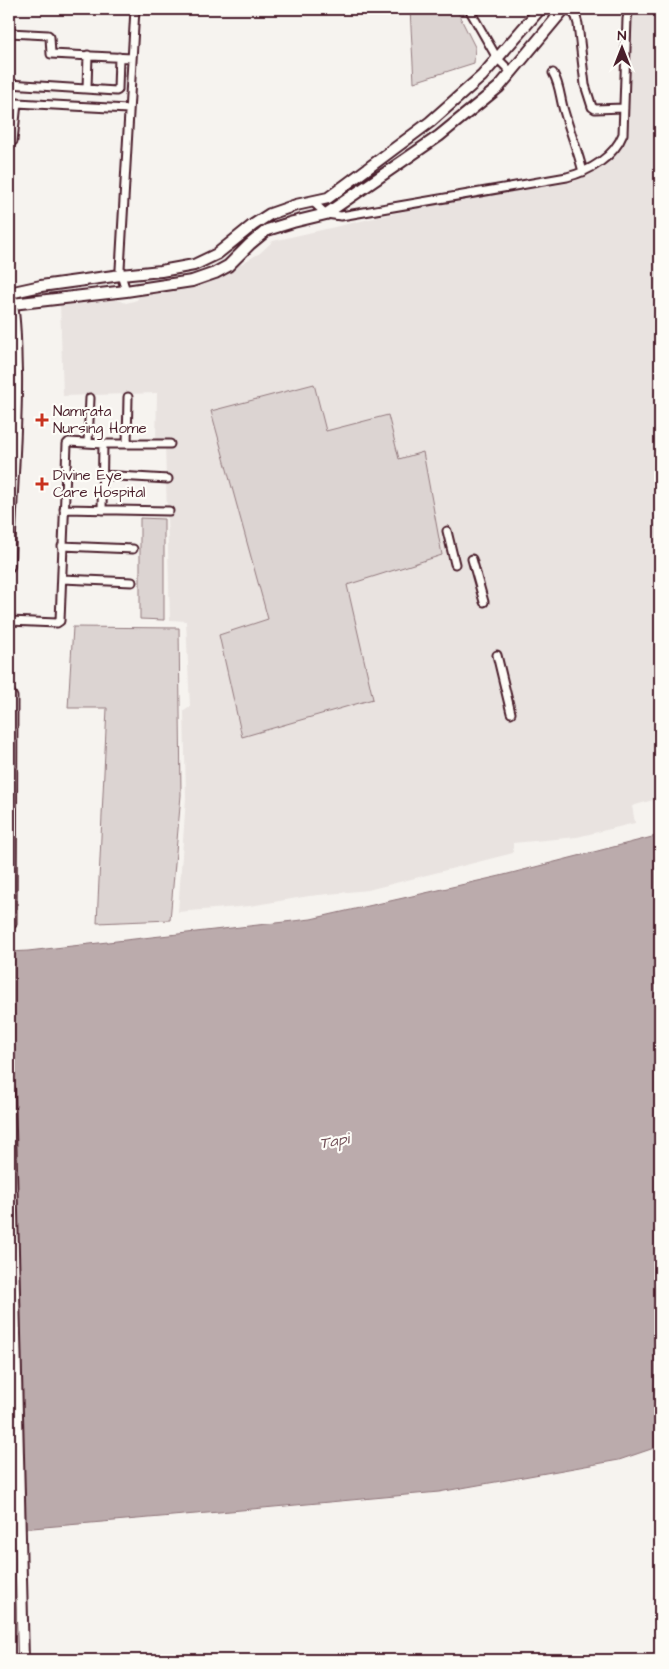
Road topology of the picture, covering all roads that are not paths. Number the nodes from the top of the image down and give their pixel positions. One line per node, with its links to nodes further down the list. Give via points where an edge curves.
1 (135, 9): 11 (street)
2 (469, 9): 12 (street)
3 (540, 9): 12 (main road)
4 (550, 9): 7 (street)
5 (570, 9): 17 (street, via 578,24 592,107)
6 (630, 9): 17 (street)
7 (561, 12): 13 (main road)
8 (9, 33): 9 (street, via 48,35 51,54)
9 (88, 56): 10 (street); 16 (street)
10 (119, 57): 11 (street); 16 (street, via 117,90)
11 (132, 58): 18 (street)
12 (498, 58): 13 (street); 21 (main road, via 430,122 328,198)
13 (511, 72): 22 (main road, via 499,87 439,136)
14 (553, 73): 20 (street)
15 (9, 84): 16 (street)
16 (87, 88)
17 (624, 108): 20 (street, via 623,134 618,146)
18 (128, 109): 19 (street, via 17,103); 23 (street)
19 (13, 141)
20 (583, 172): 22 (street, via 341,216)
21 (313, 202): 22 (street); 23 (main road, via 270,214 217,254 194,264)
22 (326, 214): 24 (main road, via 267,230 228,266 215,273 192,281)
23 (121, 275): 24 (street); 25 (main road)
24 (126, 291): 26 (main road)
25 (9, 293): 26 (main road)
26 (11, 307): 43 (main road, via 15,326 16,402)
27 (128, 397): 31 (street)
28 (90, 398): 29 (street)
29 (88, 443): 30 (street); 35 (street, via 69,442 66,446)
30 (103, 444): 31 (street); 33 (street)
31 (127, 444): 32 (street)
32 (170, 444)
33 (102, 475): 34 (street); 36 (street)
34 (168, 479)
35 (64, 509): 36 (street); 39 (street)
36 (102, 510): 37 (street)
37 (169, 511)
38 (447, 531): 42 (street)
39 (62, 546): 40 (street); 44 (street)
40 (133, 549)
41 (472, 559): 46 (street)
42 (455, 564)
43 (9, 566)
44 (62, 579): 45 (street); 47 (street, via 59,622)
45 (132, 582)
46 (484, 602)
47 (9, 621)
48 (497, 655): 50 (street)
49 (9, 690): 51 (street, via 13,707 12,924)
50 (511, 713)
51 (9, 926)
52 (9, 1089): 54 (main road)
53 (9, 1512): 54 (main road)
54 (17, 1658)

